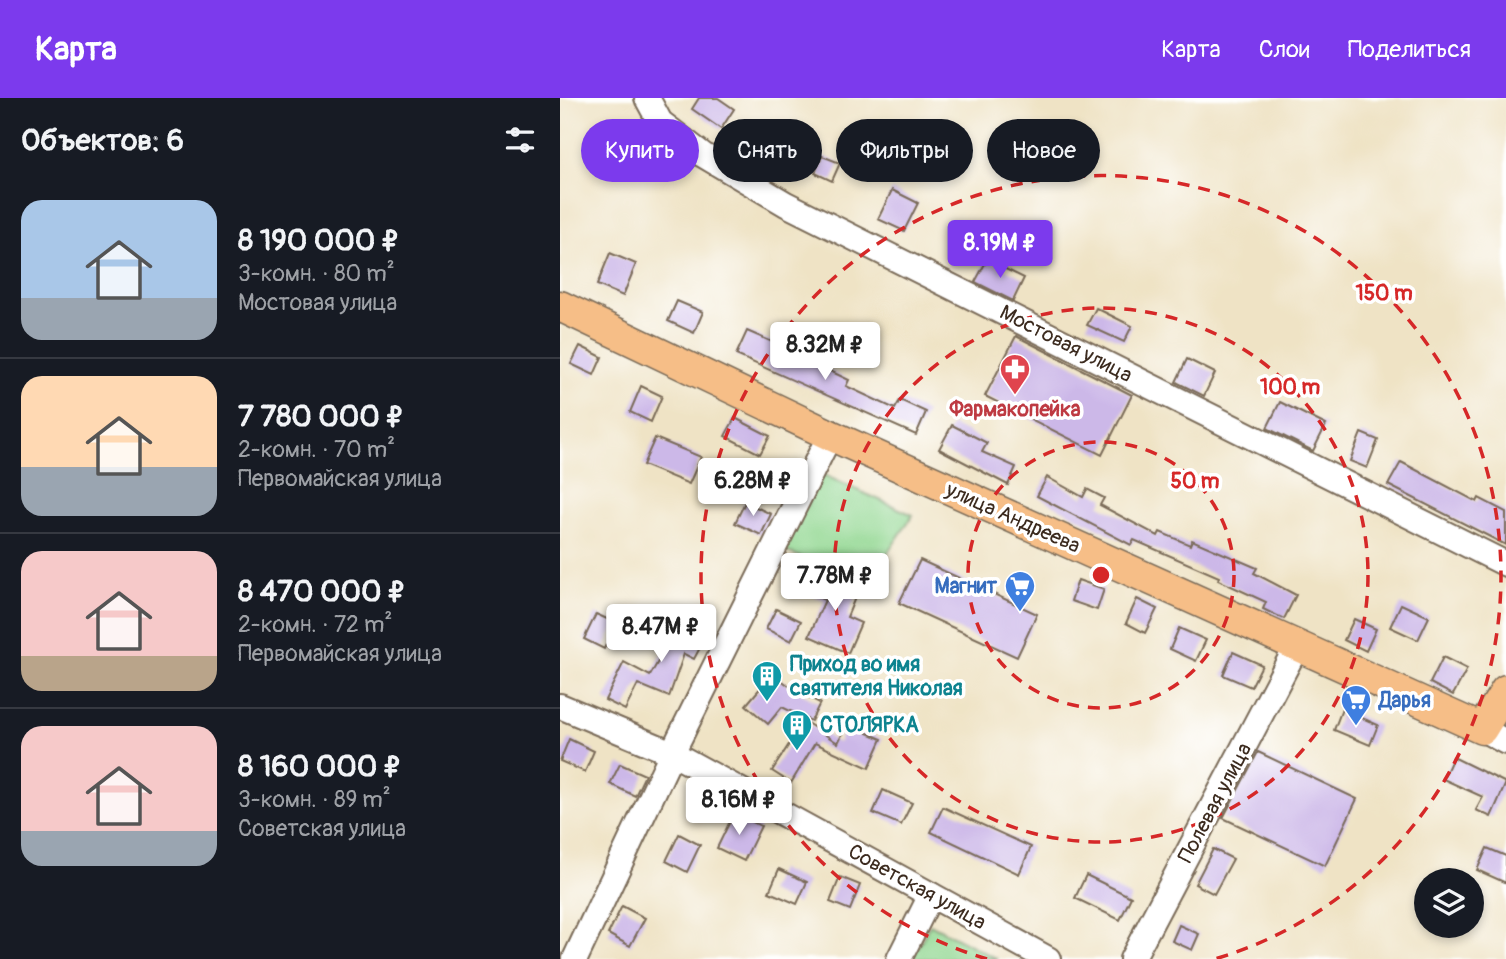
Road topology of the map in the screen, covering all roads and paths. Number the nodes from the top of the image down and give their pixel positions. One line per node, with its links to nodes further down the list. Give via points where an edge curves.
1 (647, 98): 4 (street, Мостовая улица, via 660,122 703,155 786,204)
2 (560, 306): 3 (main road, улица Андреева)
3 (830, 435): 5 (main road, улица Андреева); 9 (street)
4 (1506, 564)
5 (1297, 646): 8 (main road, улица Андреева); 14 (street, Полевая улица)
6 (1506, 691): 8 (main road)
7 (560, 706): 9 (street, Советская улица)
8 (1494, 736)
9 (672, 754): 10 (street, Советская улица); 11 (street)
10 (931, 895): 12 (street); 13 (street, Советская улица)
11 (575, 959)
12 (899, 959)
13 (1048, 959)
14 (1132, 959)

